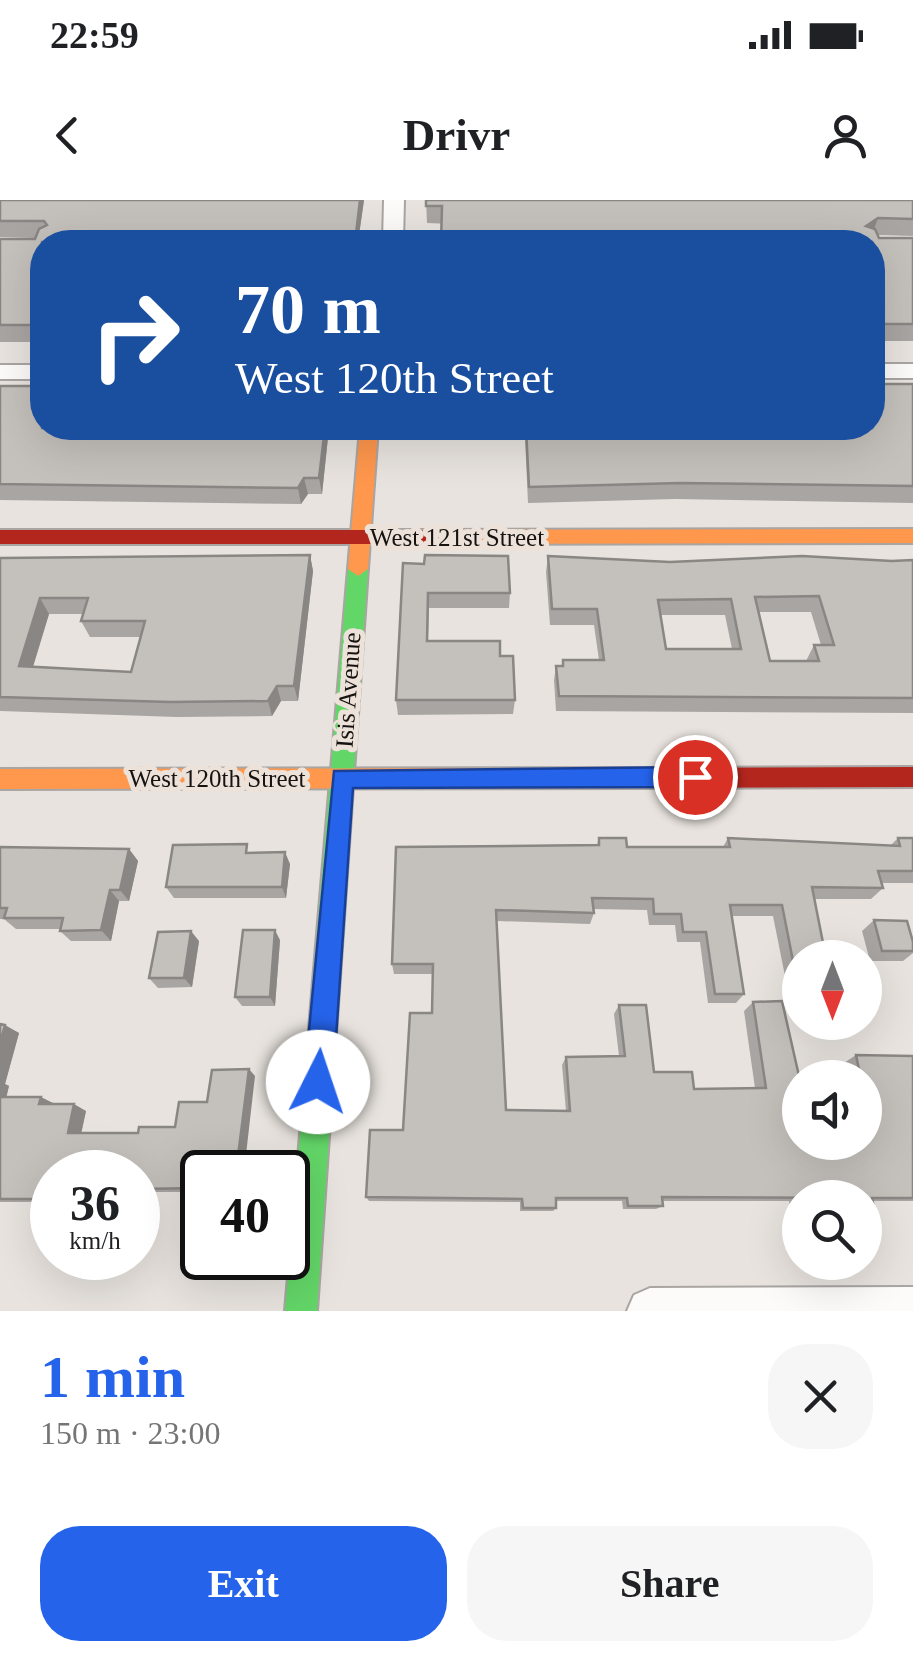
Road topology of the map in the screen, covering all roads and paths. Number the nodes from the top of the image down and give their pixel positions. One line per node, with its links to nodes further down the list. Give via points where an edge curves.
1 (394, 200): 2 (street)
2 (393, 230)
3 (885, 371): 4 (street)
4 (913, 371)
5 (0, 372): 6 (street)
6 (30, 372)
7 (368, 440): 10 (street, Isis Avenue)
8 (913, 536): 10 (street, West 121st Street)
9 (0, 537): 10 (street, West 121st Street)
10 (360, 537): 13 (street, Isis Avenue)
11 (913, 777): 13 (street, West 120th Street)
12 (0, 778): 13 (street, West 120th Street)
13 (342, 778): 15 (street, Isis Avenue)
14 (913, 1310): 16 (street)
15 (301, 1311)
16 (650, 1311)

